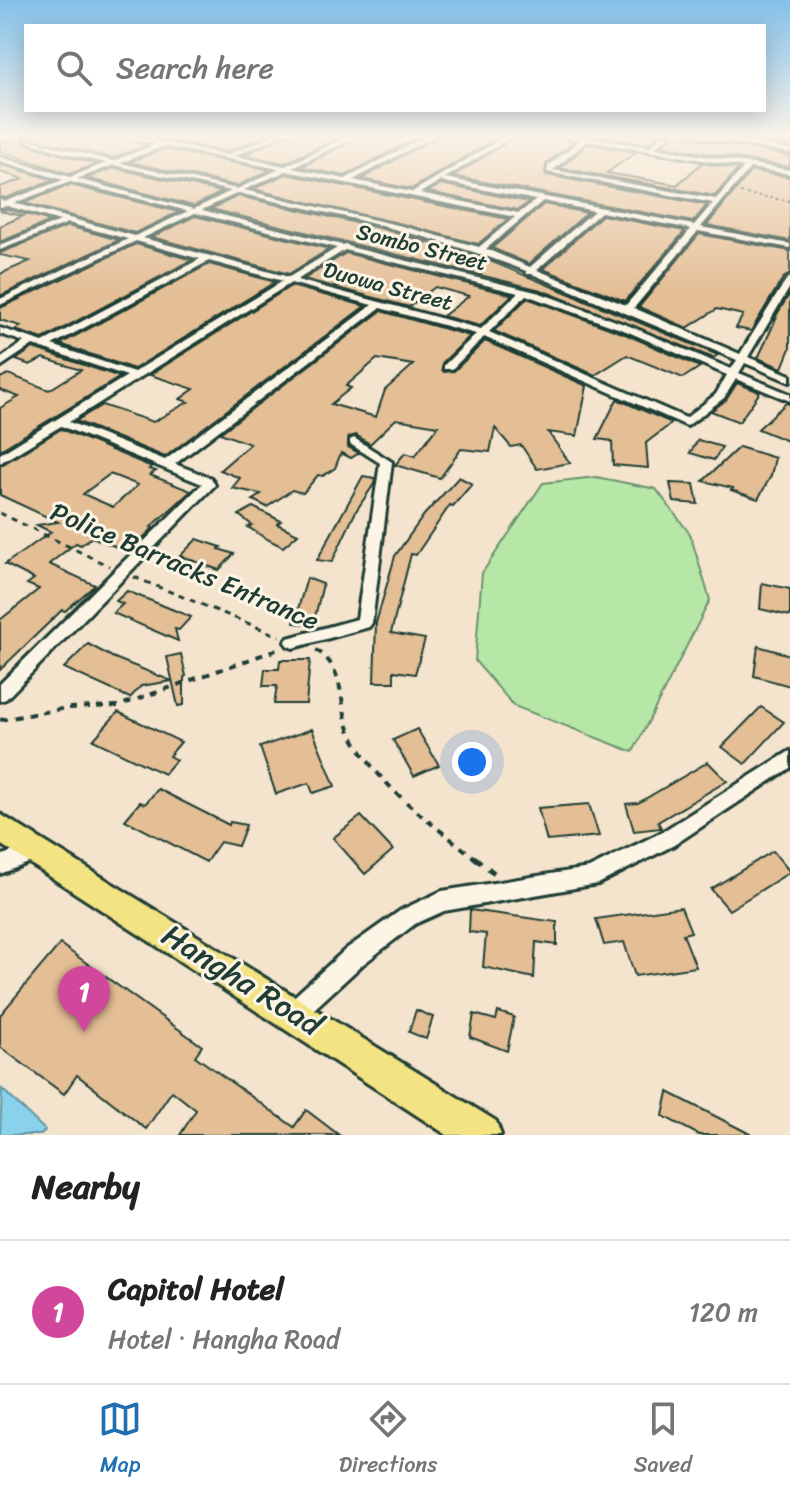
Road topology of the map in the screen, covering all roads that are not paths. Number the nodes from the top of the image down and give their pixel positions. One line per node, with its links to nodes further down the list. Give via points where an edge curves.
1 (47, 188): 14 (street)
2 (107, 188): 15 (street, Sombo Street)
3 (224, 188): 10 (street)
4 (243, 188): 10 (street)
5 (382, 188): 11 (street)
6 (424, 188): 11 (street)
7 (485, 188): 12 (street)
8 (642, 188): 13 (street)
9 (730, 188): 13 (street)
10 (237, 191): 15 (street); 24 (street)
11 (414, 194): 17 (street)
12 (541, 199): 16 (street); 17 (street)
13 (719, 202): 19 (street)
14 (2, 204): 18 (street, Duowa Street)
15 (193, 210): 20 (street); 21 (street, Sombo Street)
16 (599, 210): 19 (street); 26 (street)
17 (521, 216): 24 (street)
18 (68, 220): 20 (street, Duowa Street); 23 (street)
19 (697, 229): 22 (street); 32 (street)
20 (137, 238): 25 (street, Duowa Street); 30 (street)
21 (346, 246): 27 (street); 29 (street, Sombo Street)
22 (790, 246)
23 (0, 248)
24 (480, 250): 26 (street)
25 (206, 259): 27 (street, Duowa Street); 36 (street)
26 (530, 272): 32 (street)
27 (289, 280): 31 (street, Duowa Street); 41 (street)
28 (790, 280): 37 (street)
29 (524, 292): 34 (street); 40 (street, Sombo Street, via 592,314)
30 (0, 302)
31 (378, 305): 34 (street, Duowa Street); 47 (street)
32 (628, 309): 37 (street)
33 (0, 331): 35 (street)
34 (481, 332): 39 (street); 40 (street, Duowa Street, via 687,423 720,396)
35 (31, 342): 36 (street); 38 (street)
36 (42, 346): 41 (street)
37 (741, 359): 40 (street); 42 (street)
38 (0, 364)
39 (448, 367)
40 (733, 373): 43 (street, Sombo Street)
41 (134, 375): 44 (street)
42 (790, 379)
43 (790, 398)
44 (60, 422): 46 (street); 47 (street)
45 (354, 442): 48 (street, via 386,462 364,623)
46 (0, 459)
47 (165, 466): 49 (street, via 207,481 208,488)
48 (293, 642)
49 (0, 694)
50 (790, 759): 54 (street, via 667,839 591,877 442,901 408,917)
51 (0, 828): 52 (highway, Hangha Road)
52 (38, 851): 53 (street); 54 (highway, Hangha Road)
53 (0, 865)
54 (293, 1013): 55 (highway, Hangha Road)
55 (482, 1135)

